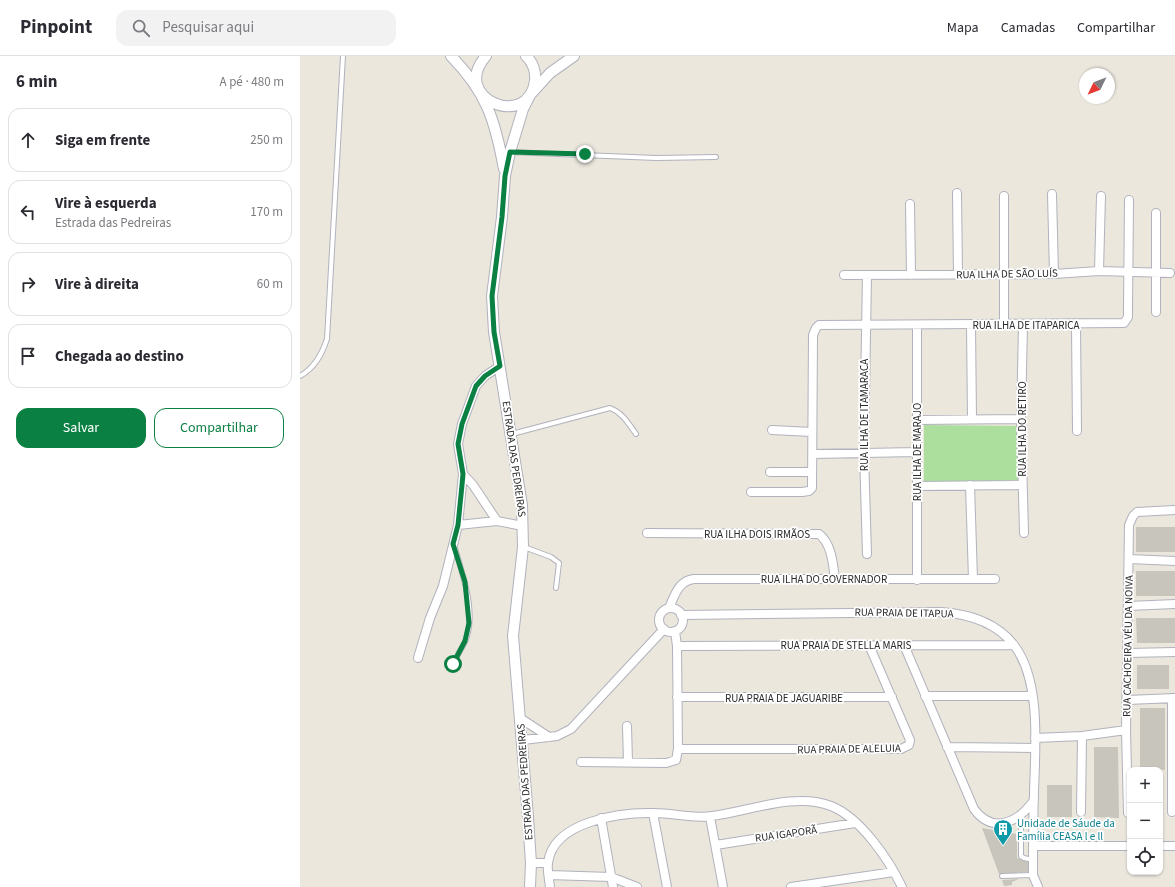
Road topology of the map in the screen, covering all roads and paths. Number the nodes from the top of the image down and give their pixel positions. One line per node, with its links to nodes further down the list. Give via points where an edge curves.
1 (343, 56): 36 (lane, via 327,339 317,361)
2 (451, 56): 7 (street)
3 (486, 56): 7 (street, via 477,70 476,79)
4 (526, 56): 6 (street, via 534,67 536,76)
5 (574, 56): 6 (street, via 550,73)
6 (530, 95): 7 (street, via 524,101 507,107 494,104); 8 (street, ESTRADA DAS PEDREIRAS)
7 (483, 96): 10 (street, ESTRADA DAS PEDREIRAS, via 496,125)
8 (510, 152): 9 (lane, via 656,158); 10 (street, ESTRADA DAS PEDREIRAS)
9 (716, 157)
10 (505, 176): 35 (street, ESTRADA DAS PEDREIRAS, via 492,296 494,332)
11 (957, 193): 22 (street)
12 (1052, 194): 24 (street)
13 (1004, 196): 23 (street)
14 (1101, 196): 18 (street)
15 (1129, 200): 19 (street, RUA ILHA DE ITAPARICA)
16 (910, 204): 27 (street)
17 (1156, 213): 20 (street)
18 (1098, 271): 19 (street, RUA ILHA DE SÃO LUÍS); 24 (street, RUA ILHA DE SÃO LUÍS)
19 (1127, 272): 20 (street, RUA ILHA DE SÃO LUÍS); 34 (street, RUA ILHA DE ITAPARICA, via 1128,310 1125,322)
20 (1157, 273): 21 (street, RUA ILHA DE SÃO LUÍS); 28 (street)
21 (1170, 273)
22 (958, 274): 23 (street, RUA ILHA DE SÃO LUÍS); 27 (street, RUA ILHA DE SÃO LUÍS)
23 (1005, 274): 24 (street, RUA ILHA DE SÃO LUÍS); 32 (street)
24 (1054, 274)
25 (844, 275): 26 (street, RUA ILHA DE SÃO LUÍS)
26 (866, 275): 27 (street, RUA ILHA DE SÃO LUÍS); 29 (street, RUA ILHA DE ITAMARACA)
27 (911, 275)
28 (1156, 312)
29 (864, 324): 30 (street, RUA ILHA DE ITAPARICA); 42 (street, RUA ILHA DE ITAPARICA, via 819,325 815,330); 46 (street, RUA ILHA DE ITAMARACA)
30 (917, 325): 31 (street, RUA ILHA DE ITAPARICA); 39 (street, RUA ILHA DE MARAJO)
31 (971, 325): 32 (street, RUA ILHA DE ITAPARICA); 37 (street)
32 (1004, 325): 33 (street, RUA ILHA DE ITAPARICA)
33 (1023, 325): 34 (street, RUA ILHA DE ITAPARICA); 38 (street, RUA ILHA DO RETIRO)
34 (1076, 325): 41 (street)
35 (500, 366): 43 (street, ESTRADA DAS PEDREIRAS); 50 (street, via 476,386 462,424 458,444)
36 (300, 376)
37 (972, 419): 38 (street); 39 (street)
38 (1021, 419): 52 (street, RUA ILHA DO RETIRO)
39 (917, 420): 45 (street, RUA ILHA DE MARAJO)
40 (772, 430): 42 (street)
41 (1077, 430)
42 (812, 432): 47 (street)
43 (512, 434): 44 (lane, via 610,408 624,417); 58 (street, ESTRADA DAS PEDREIRAS)
44 (636, 434)
45 (916, 452): 46 (street); 53 (street, RUA ILHA DE MARAJO)
46 (864, 453): 47 (street); 63 (street, RUA ILHA DE ITAMARACA)
47 (813, 454): 49 (street)
48 (770, 472): 49 (street)
49 (812, 472): 54 (street, via 812,488 806,492)
50 (463, 474): 56 (street, via 473,484); 57 (street)
51 (970, 485): 52 (street); 53 (street); 67 (street)
52 (1022, 485): 60 (street, RUA ILHA DO RETIRO)
53 (917, 486): 69 (street, RUA ILHA DE MARAJO)
54 (751, 492)
55 (1175, 510): 64 (street, RUA CACHOEIRA VÉU DA NOIVA, via 1137,512 1133,516 1129,525)
56 (497, 521): 57 (street); 58 (street)
57 (458, 525): 61 (street)
58 (524, 526): 62 (street, ESTRADA DAS PEDREIRAS)
59 (647, 533): 66 (street, RUA ILHA DOIS IRMÃOS, via 819,534 830,552)
60 (1024, 533)
61 (453, 544): 83 (street, via 443,586); 84 (lane, via 465,582 469,623 465,641)
62 (523, 547): 70 (lane, via 551,557 559,563); 91 (street, ESTRADA DAS PEDREIRAS, via 513,636)
63 (867, 554)
64 (1129, 560): 65 (street); 72 (street, RUA CACHOEIRA VÉU DA NOIVA)
65 (1175, 561)
66 (835, 579): 69 (street, RUA ILHA DO GOVERNADOR); 73 (street, RUA ILHA DO GOVERNADOR, via 690,580 685,581 677,589)
67 (973, 579): 68 (street, RUA ILHA DO GOVERNADOR); 69 (street, RUA ILHA DO GOVERNADOR)
68 (995, 579)
69 (917, 580)
70 (556, 588)
71 (1175, 604): 72 (street)
72 (1128, 606): 82 (street, RUA CACHOEIRA VÉU DA NOIVA)
73 (669, 608): 74 (street, via 676,609); 75 (street, via 662,612 659,619)
74 (682, 614): 76 (street, via 681,626); 79 (street, RUA PRAIA DE ITAPUA, via 954,613 970,616 997,628)
75 (664, 629): 76 (street); 95 (street, via 571,729)
76 (675, 631): 80 (street)
77 (869, 645): 78 (street, RUA PRAIA DE STELLA MARIS); 80 (street, RUA PRAIA DE STELLA MARIS); 87 (street, RUA PRAIA DE ALELUIA)
78 (904, 645): 79 (street, RUA PRAIA DE STELLA MARIS); 85 (street)
79 (1014, 645): 86 (street, RUA PRAIA DE ITAPUA, via 1024,663)
80 (677, 646): 88 (street)
81 (1175, 652): 82 (street)
82 (1128, 653): 90 (street, RUA CACHOEIRA VÉU DA NOIVA)
83 (418, 658)
84 (453, 664)
85 (925, 696): 86 (street); 98 (street)
86 (1032, 696): 96 (street, RUA PRAIA DE ITAPUA)
87 (892, 697): 88 (street, RUA PRAIA DE JAGUARIBE); 100 (street, RUA PRAIA DE ALELUIA, via 910,740 904,749)
88 (677, 698): 100 (street)
89 (1174, 698): 90 (street); 106 (street)
90 (1127, 700): 93 (street, RUA CACHOEIRA VÉU DA NOIVA)
91 (520, 718): 95 (street); 97 (street, ESTRADA DAS PEDREIRAS)
92 (627, 726): 102 (street)
93 (1126, 730): 94 (street, RUA CACHOEIRA VÉU DA NOIVA); 104 (street)
94 (1082, 736): 96 (street, RUA CACHOEIRA VÉU DA NOIVA); 105 (street)
95 (549, 737): 97 (street)
96 (1035, 738): 99 (street, RUA PRAIA DE ITAPUA)
97 (522, 740): 118 (street, ESTRADA DAS PEDREIRAS)
98 (947, 747): 99 (street); 109 (street, via 978,814 990,822 1005,823)
99 (1035, 748): 103 (street, RUA PRAIA DE ITAPUA)
100 (678, 749): 102 (street, via 677,759 673,762)
101 (581, 762): 102 (street)
102 (628, 762)
103 (1034, 800): 109 (street); 113 (street, RUA PRAIA DE ITAPUA)
104 (1128, 803)
105 (1081, 812)
106 (1172, 812)
107 (653, 813): 108 (street); 110 (street); 129 (street)
108 (710, 816): 111 (street, via 801,800 832,806); 112 (street)
109 (1021, 816): 117 (lane, via 1021,856)
110 (601, 818): 119 (street, via 562,836 554,846); 124 (street)
111 (855, 823): 112 (street, RUA IGAPORÃ); 120 (street, via 878,848)
112 (716, 845): 130 (street)
113 (1034, 846): 114 (street); 117 (street, RUA PRAIA DE ITAPUA)
114 (1127, 846)
115 (1163, 846): 116 (street)
116 (1175, 846)
117 (1033, 860): 122 (street, RUA PRAIA DE ITAPUA)
118 (531, 863): 119 (street); 125 (street, ESTRADA DAS PEDREIRAS)
119 (548, 863): 121 (street)
120 (894, 872): 131 (street); 132 (street)
121 (549, 875): 124 (street); 126 (street)
122 (1033, 875): 123 (lane); 133 (street, RUA PRAIA DE ITAPUA)
123 (1002, 876)
124 (611, 877): 127 (street); 128 (street)
125 (530, 887)
126 (550, 887)
127 (613, 887)
128 (637, 887)
129 (667, 887)
130 (722, 887)
131 (791, 887)
132 (902, 887)
133 (1038, 887)

